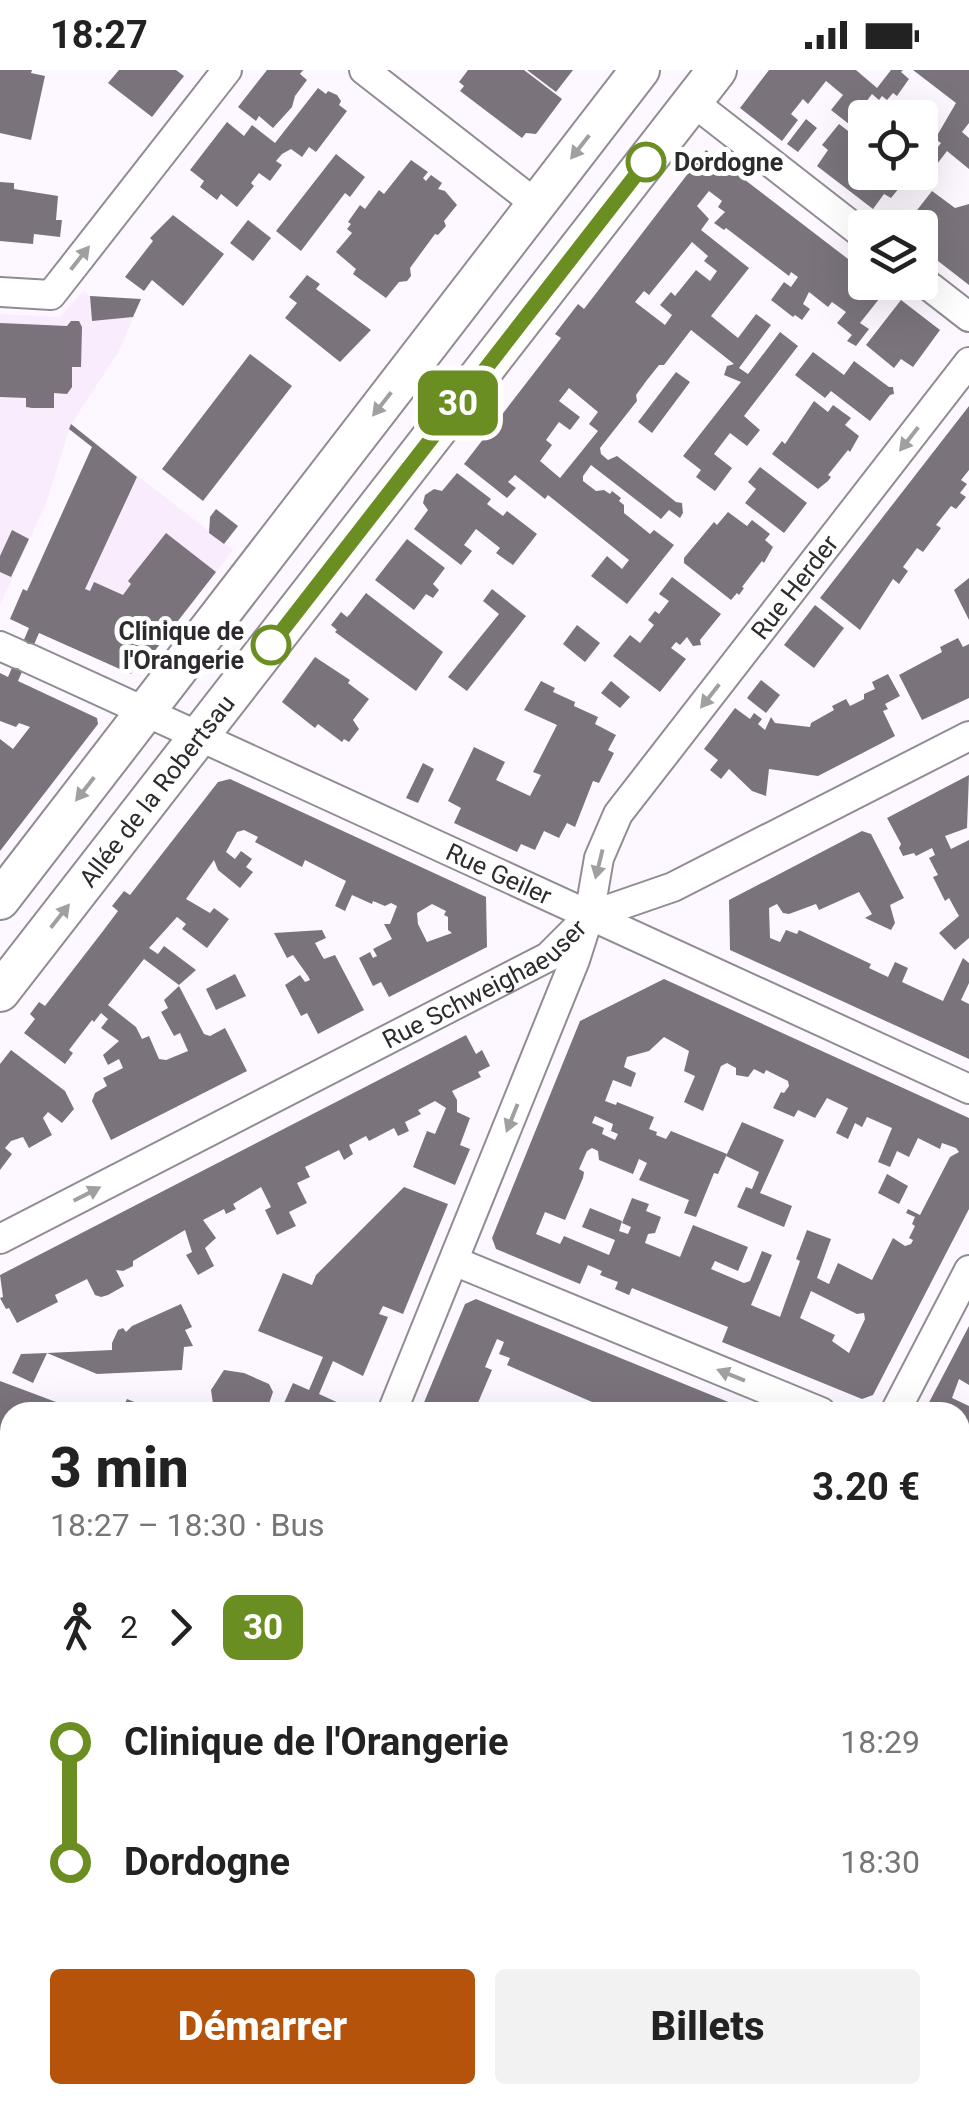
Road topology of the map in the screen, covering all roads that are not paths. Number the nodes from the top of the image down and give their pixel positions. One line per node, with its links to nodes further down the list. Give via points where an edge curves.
1 (227, 70): 10 (street, one-way to 1, via 51,294)
2 (364, 70): 7 (street)
3 (640, 70): 7 (main road, one-way to 7)
4 (650, 70): 6 (main road)
5 (717, 70): 6 (main road, Allée de la Robertsau)
6 (692, 102): 8 (street); 9 (main road, Allée de la Robertsau)
7 (536, 204): 9 (main road); 15 (main road, one-way to 15)
8 (848, 223)
9 (583, 242): 16 (main road, Allée de la Robertsau)
10 (0, 292)
11 (938, 293): 12 (street)
12 (969, 317)
13 (969, 362): 19 (street, Rue Herder, one-way to 19, via 618,814 599,858)
14 (15, 653): 15 (street, Rue Geiler)
15 (145, 712): 16 (street, Rue Geiler); 18 (main road, one-way to 18)
16 (201, 735): 19 (street, Rue Geiler); 20 (main road, Allée de la Robertsau, one-way to 16)
17 (969, 736): 19 (street, Rue Schweighaeuser, via 673,887)
18 (0, 900)
19 (589, 916): 21 (street, Rue Geiler); 22 (street, Rue Schweighaeuser, one-way to 19, via 548,957); 23 (street, Rue Herder, one-way to 23)
20 (0, 992)
21 (969, 1089)
22 (0, 1239)
23 (454, 1261): 25 (street, Rue Herder); 26 (street, one-way to 23)
24 (969, 1270): 27 (street)
25 (396, 1402)
26 (797, 1402)
27 (899, 1402)

